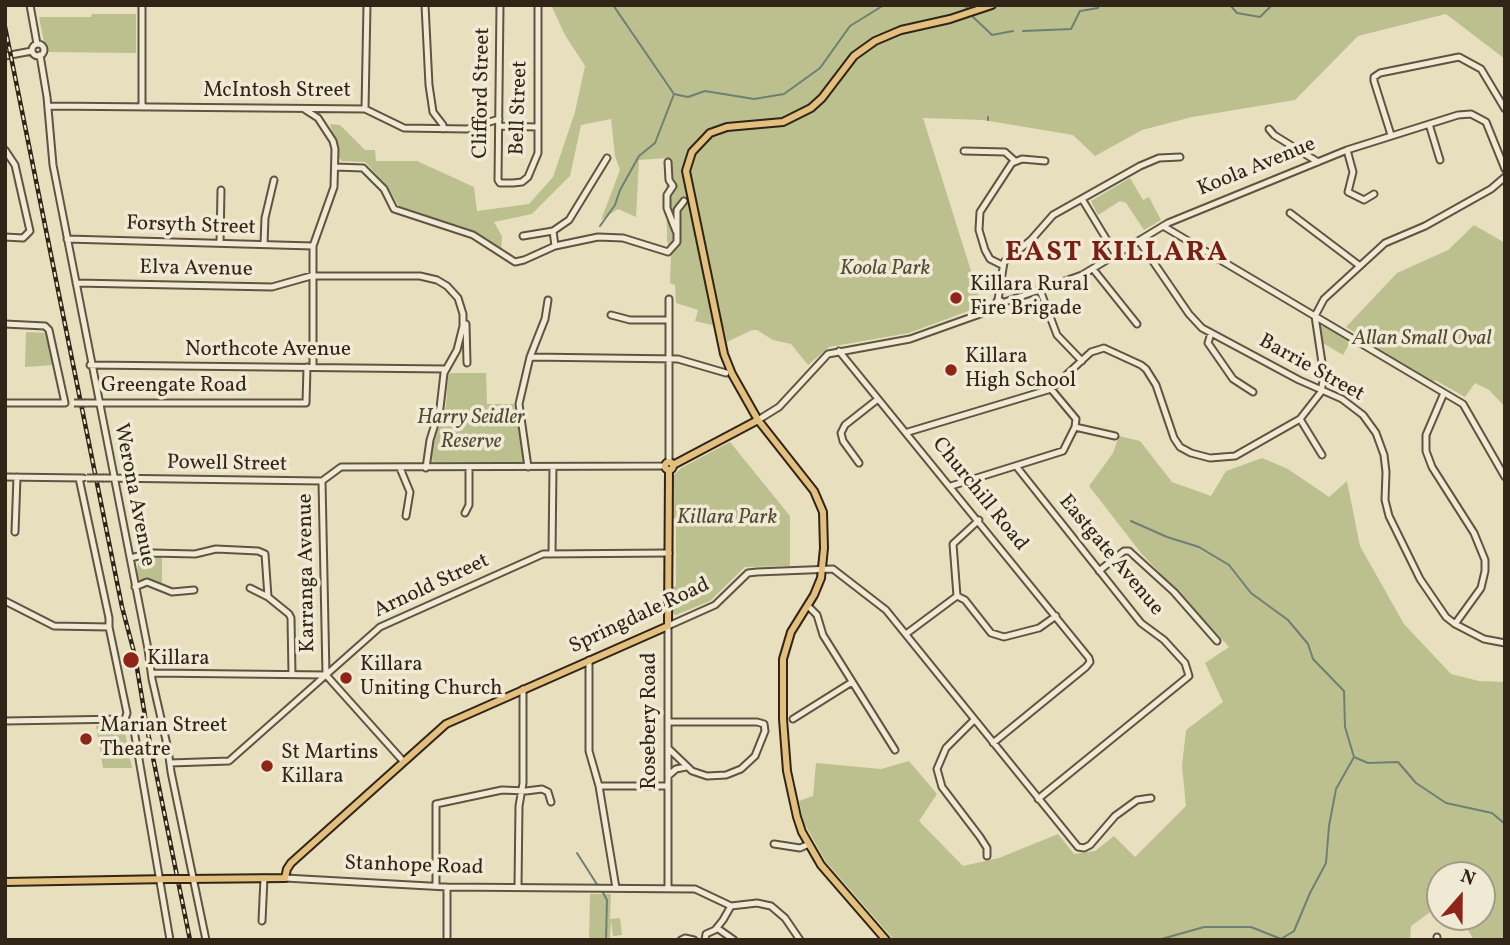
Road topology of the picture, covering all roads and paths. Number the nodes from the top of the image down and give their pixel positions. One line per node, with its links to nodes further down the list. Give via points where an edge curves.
1 (30, 5): 8 (street)
2 (142, 5): 13 (street)
3 (367, 5): 16 (street)
4 (425, 5): 22 (street, via 429,85 433,112)
5 (500, 5): 19 (street, Clifford Street)
6 (538, 5): 21 (street, Bell Street)
7 (992, 5): 91 (main road, via 875,41 854,56 811,108 783,122 717,126 701,135 689,150 683,181 698,229 724,354)
8 (37, 44): 9 (street); 10 (street, Werona Avenue, via 44,48)
9 (32, 51): 10 (street); 11 (street)
10 (40, 55): 12 (street, Werona Avenue)
11 (5, 56)
12 (48, 106): 13 (street, McIntosh Street); 50 (street, Werona Avenue)
13 (142, 107): 14 (street, McIntosh Street)
14 (304, 109): 15 (street, McIntosh Street); 18 (street)
15 (317, 109): 16 (street, McIntosh Street); 18 (street)
16 (365, 109): 22 (street, McIntosh Street, via 404,128)
17 (1505, 109): 24 (street, via 1481,69 1459,57 1380,73 1374,81)
18 (318, 118): 35 (street, via 334,145)
19 (499, 122): 21 (street, McIntosh Street); 22 (street, McIntosh Street); 39 (street, Clifford Street)
20 (1429, 124): 24 (street, Koola Avenue); 30 (street); 36 (street, Koola Avenue, via 1465,113 1477,116 1489,128)
21 (537, 127): 39 (street, Bell Street, via 538,153 528,177 518,183)
22 (443, 129)
23 (1269, 129): 34 (street)
24 (1391, 135): 26 (street, Koola Avenue)
25 (5, 150): 49 (street, via 15,164 30,231 23,237)
26 (1347, 150): 34 (street, Koola Avenue); 41 (street, via 1353,172 1348,192 1364,200)
27 (964, 151): 33 (street, via 1005,152)
28 (1180, 157): 42 (street, via 1159,158 1140,166)
29 (607, 158): 46 (street, via 569,220)
30 (1440, 160)
31 (1045, 161): 33 (street)
32 (668, 162): 47 (street, via 673,186 667,208)
33 (1015, 162): 57 (street, via 985,203 978,221 987,255)
34 (1318, 162): 45 (street, Koola Avenue)
35 (335, 167): 54 (street, via 334,190); 55 (street, via 363,168 384,189 394,209 473,235 515,261)
36 (1505, 169)
37 (1505, 177): 58 (street, via 1425,226 1385,243)
38 (274, 180): 53 (street)
39 (498, 180)
40 (222, 190): 52 (street)
41 (1374, 194)
42 (1082, 199): 56 (street); 57 (street, via 1053,215)
43 (684, 201): 47 (street, via 677,210)
44 (1290, 213): 58 (street)
45 (1163, 226): 51 (street, Koola Avenue); 68 (street)
46 (553, 231): 48 (street); 55 (street)
47 (677, 234): 55 (street, via 673,248 665,252 623,238 598,237)
48 (523, 236)
49 (5, 237)
50 (67, 239): 52 (street, Forsyth Street); 61 (street, Werona Avenue)
51 (1139, 241): 56 (street, Koola Avenue); 72 (street, via 1195,322)
52 (220, 243): 53 (street, Forsyth Street)
53 (264, 244): 54 (street, Forsyth Street)
54 (313, 246): 60 (street)
55 (555, 246)
56 (1116, 255): 59 (street, Koola Avenue)
57 (1003, 265): 65 (street)
58 (1360, 267): 68 (street, via 1324,299)
59 (1093, 269): 62 (street, Koola Avenue); 71 (street)
60 (313, 276): 61 (street, Elva Avenue, via 272,287); 66 (street, Elva Avenue, via 432,278 455,294); 79 (street)
61 (76, 283): 78 (street, Werona Avenue)
62 (1041, 290): 65 (street, Koola Avenue); 76 (street, via 1057,335)
63 (669, 299): 69 (street, Rosebery Road)
64 (548, 300): 74 (street)
65 (999, 303): 73 (street, Koola Avenue, via 910,339)
66 (463, 314): 77 (street); 80 (street, via 462,336)
67 (611, 315): 69 (street)
68 (1315, 317): 83 (street); 85 (street)
69 (669, 320): 75 (street, Rosebery Road)
70 (5, 324): 88 (street, via 50,330)
71 (1137, 324)
72 (1211, 333): 83 (street, Barrie Street); 84 (street, via 1208,343 1233,379)
73 (839, 351): 86 (street, Churchill Road); 91 (street, Koola Avenue, via 825,356 779,407)
74 (530, 357): 75 (street); 101 (street, via 519,404)
75 (670, 358): 81 (street); 97 (street, Rosebery Road)
76 (1082, 361): 82 (street); 90 (street, via 1095,349 1104,348 1141,365 1156,385 1176,442 1196,455 1235,456)
77 (467, 363)
78 (90, 365): 79 (street, Northcote Avenue); 89 (street, Werona Avenue)
79 (310, 367): 80 (street, Northcote Avenue); 89 (street, Greengate Road, via 306,403)
80 (445, 369): 99 (street)
81 (726, 373)
82 (1051, 389): 92 (street, via 1076,419); 93 (street)
83 (1322, 390): 90 (street); 128 (street, Barrie Street, via 1353,406 1376,433 1386,463 1389,516 1420,579)
84 (1254, 392)
85 (1444, 393): 106 (street, via 1466,407); 128 (street, via 1426,435 1426,451 1485,560 1481,588)
86 (878, 399): 93 (street, Churchill Road); 96 (street, via 841,433)
87 (5, 403): 88 (street, Greengate Road)
88 (65, 403): 89 (street, Greengate Road, bridge)
89 (99, 403): 108 (street, Werona Avenue)
90 (1300, 419): 95 (street)
91 (758, 420): 97 (main road, Koola Avenue); 118 (main road, via 820,503)
92 (1075, 426): 94 (street); 98 (street, via 1063,451)
93 (908, 432): 110 (street, Churchill Road)
94 (1115, 436)
95 (1322, 455)
96 (859, 463)
97 (669, 466): 102 (street); 116 (main road, Rosebery Road)
98 (1016, 466): 110 (street); 119 (street, Eastgate Avenue)
99 (426, 467): 100 (street); 103 (street)
100 (469, 467): 101 (street); 111 (street)
101 (528, 467): 102 (street)
102 (553, 467): 115 (street)
103 (400, 468): 109 (street, via 341,467); 112 (street, via 410,492)
104 (5, 477): 105 (street, Powell Street)
105 (17, 477): 107 (street, Powell Street); 114 (street)
106 (1505, 477)
107 (79, 478): 108 (street, Powell Street, bridge); 130 (street)
108 (114, 479): 109 (street, Powell Street); 117 (street, Werona Avenue)
109 (322, 481): 137 (street, Karranga Avenue)
110 (951, 486): 113 (street, Churchill Road)
111 (465, 513)
112 (406, 516)
113 (979, 520): 123 (street, via 953,544); 127 (street, Churchill Road)
114 (15, 532)
115 (552, 553): 116 (street, Arnold Street); 137 (street, Arnold Street, via 388,621)
116 (669, 554): 129 (main road, Rosebery Road)
117 (130, 558): 120 (street, Werona Avenue); 124 (street, via 216,549 258,551 266,557)
118 (823, 570): 126 (main road); 129 (street, Springdale Road, via 748,573 715,606); 131 (street, Springdale Road, via 837,572 886,610)
119 (1099, 571): 132 (street, via 1129,551 1174,592); 156 (street, Eastgate Avenue, via 1140,623 1185,663 1189,676)
120 (135, 587): 122 (street, via 147,582 172,592); 135 (street, Werona Avenue)
121 (250, 587): 124 (street)
122 (194, 590)
123 (957, 596): 127 (street, via 991,633 1004,637 1039,628); 131 (street)
124 (268, 597): 136 (street, via 291,618)
125 (5, 601): 130 (street, via 54,626)
126 (808, 606): 138 (street); 159 (main road, via 786,646 782,695 787,771 797,817)
127 (1056, 616): 145 (street, Churchill Road, via 1090,662)
128 (1455, 624): 133 (street, Barrie Street, via 1484,639)
129 (668, 625): 134 (main road, Springdale Road); 144 (street, Rosebery Road)
130 (109, 627): 140 (street)
131 (906, 634): 142 (street, Springdale Road)
132 (1217, 641)
133 (1505, 643)
134 (589, 660): 139 (main road, Springdale Road); 152 (street, via 589,751)
135 (152, 673): 136 (street); 149 (street, Werona Avenue)
136 (292, 674): 137 (street)
137 (326, 675): 148 (street, Karranga Avenue); 149 (street, Arnold Street, via 229,761)
138 (852, 682): 141 (street); 147 (street)
139 (523, 689): 148 (main road, Springdale Road, via 454,719); 154 (street)
140 (125, 719): 143 (street); 164 (street, via 133,726)
141 (793, 719)
142 (974, 720): 145 (street, Springdale Road); 160 (street, via 946,748 937,769 942,787 987,848)
143 (5, 722)
144 (668, 722): 146 (street, Rosebery Road); 150 (street, via 764,724 760,749 741,769 713,776)
145 (993, 743): 156 (street, Springdale Road)
146 (668, 748): 150 (street); 151 (street, Rosebery Road)
147 (895, 750)
148 (403, 761): 162 (main road, Springdale Road, via 291,863)
149 (170, 763): 163 (street, Werona Avenue)
150 (686, 767): 151 (street)
151 (668, 776): 153 (street, Rosebery Road)
152 (599, 786): 153 (street); 169 (street)
153 (668, 786): 170 (street, Rosebery Road)
154 (521, 791): 157 (street, via 544,789); 166 (street, via 502,790 436,804); 168 (street)
155 (1152, 798): 156 (street, Springdale Road, via 1140,798 1121,811 1081,848)
156 (1038, 799)
157 (551, 802)
158 (774, 844): 159 (street, via 800,848)
159 (809, 844): 182 (main road, via 836,884)
160 (986, 856)
161 (264, 878): 162 (main road, Stanhope Road); 163 (main road, Stanhope Road); 172 (street)
162 (285, 878): 166 (street, Stanhope Road)
163 (190, 879): 164 (main road, Stanhope Road, bridge); 175 (street, Werona Avenue)
164 (160, 880): 165 (main road, Stanhope Road); 174 (street)
165 (5, 882)
166 (436, 887): 167 (street, Stanhope Road)
167 (447, 887): 168 (street, Stanhope Road); 176 (street)
168 (519, 887): 169 (street, Stanhope Road)
169 (616, 888): 170 (street, Stanhope Road)
170 (668, 888): 171 (street, Stanhope Road, via 699,890)
171 (731, 906): 173 (street); 181 (street, Stanhope Road, via 771,906)
172 (262, 921)
173 (716, 928): 179 (street); 180 (street)
174 (170, 940)
175 (206, 940)
176 (447, 940)
177 (681, 940): 178 (street)
178 (694, 940)
179 (705, 940)
180 (734, 940)
181 (800, 940)
182 (886, 940)

